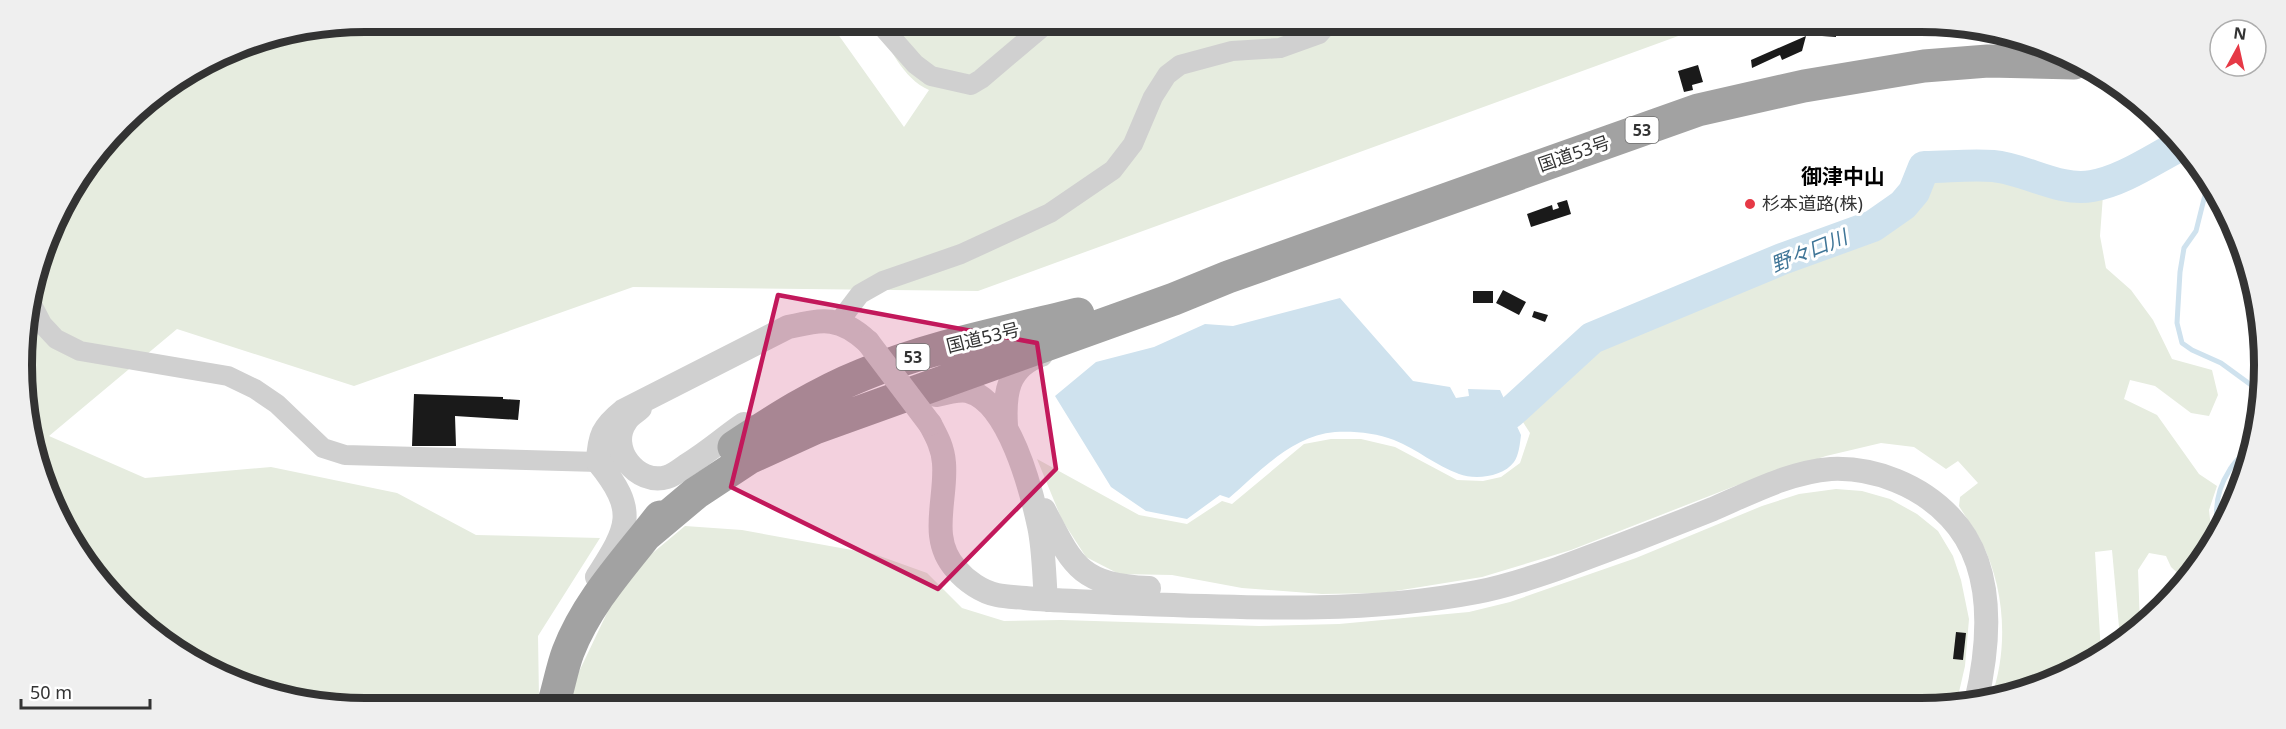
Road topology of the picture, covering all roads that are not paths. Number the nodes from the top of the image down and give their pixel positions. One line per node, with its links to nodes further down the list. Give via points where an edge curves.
1 (887, 32): 2 (street, via 931,76 970,85)
2 (1037, 32)
3 (1321, 32): 8 (street, via 1280,48 1232,51 1180,65 1167,75 1133,144 1113,170 1050,213 962,254 883,281 860,294)
4 (2062, 63): 5 (highway, 国道53号 / 53, via 1988,61 1924,66 1804,86 1698,110)
5 (1228, 277): 6 (highway, 国道53号 / 53); 9 (highway, 国道53号 / 53)
6 (1174, 299): 11 (street, via 1107,332 1035,357 1017,370 1006,388); 13 (highway, 国道53号 / 53, via 881,403)
7 (36, 312): 14 (street, via 56,339 80,351 228,376 276,404 323,448 345,455)
8 (838, 323): 10 (street, via 816,321 788,327); 17 (street, bridge, via 854,328 868,342 930,424 941,445 944,464 939,520 943,548 956,569 996,595)
9 (957, 345): 12 (street, via 902,350 848,368 792,394 669,477 654,479 638,473); 16 (highway, 国道53号 / 53, via 861,375 789,411 718,458 694,479)
10 (653, 397): 12 (street, via 625,422 620,443); 14 (street, via 608,423 599,442)
11 (1006, 426): 13 (street, via 986,401 967,391 939,394); 15 (street)
12 (624, 458): 14 (street)
13 (749, 458): 16 (highway, 国道53号 / 53)
14 (598, 462): 19 (street, via 615,483 625,507 625,524 576,612)
15 (1026, 476): 17 (street, via 1040,527); 18 (street, via 1059,542 1072,561 1095,578 1119,586 1181,589)
16 (647, 534): 19 (highway, 国道53号 / 53, via 607,584)
17 (1046, 600): 18 (street)
18 (1236, 608): 20 (street, via 1332,609 1479,592 1612,550 1788,478 1832,469 1872,474 1910,485 1939,505 1963,530 1985,594 1988,631)
19 (578, 630): 21 (highway, 国道53号 / 53)
20 (1978, 692)
21 (555, 698)

